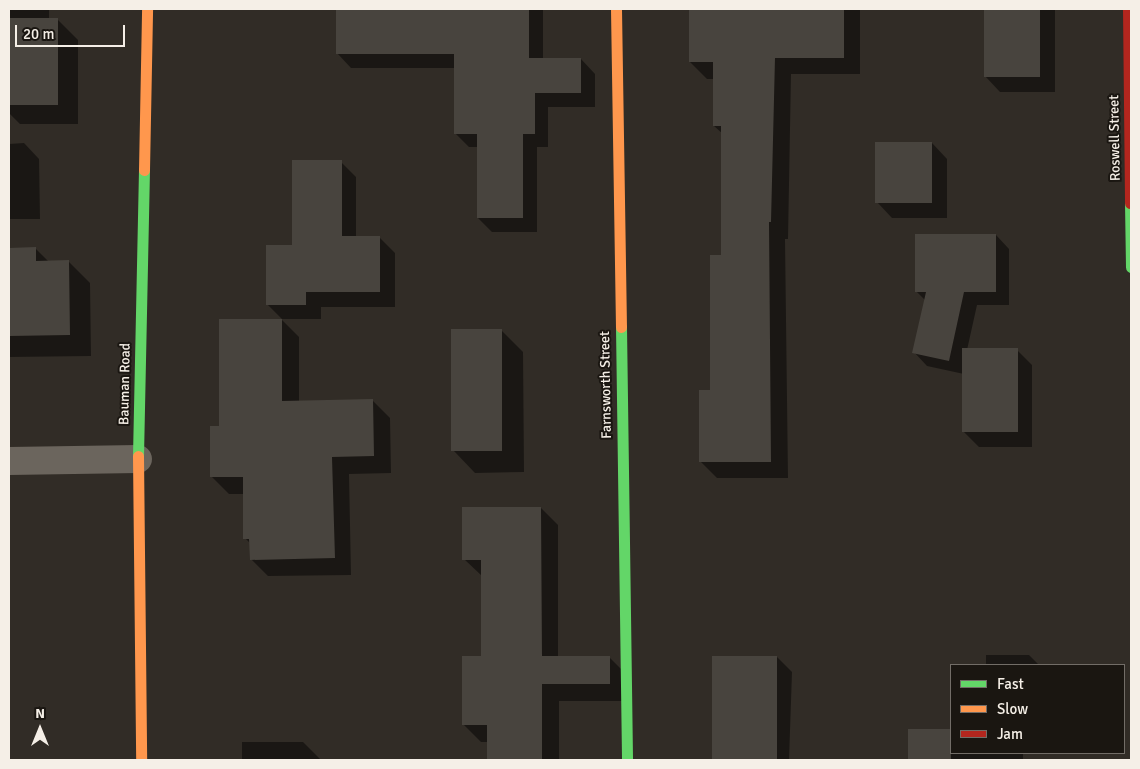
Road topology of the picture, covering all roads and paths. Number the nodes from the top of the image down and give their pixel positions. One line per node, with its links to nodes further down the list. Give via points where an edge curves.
1 (147, 9): 5 (street, Bauman Road)
2 (616, 9): 8 (street, Farnsworth Street)
3 (1128, 9): 4 (street, Roswell Street)
4 (1131, 267)
5 (138, 459): 6 (street); 7 (street, Bauman Road)
6 (9, 460)
7 (141, 760)
8 (627, 760)

